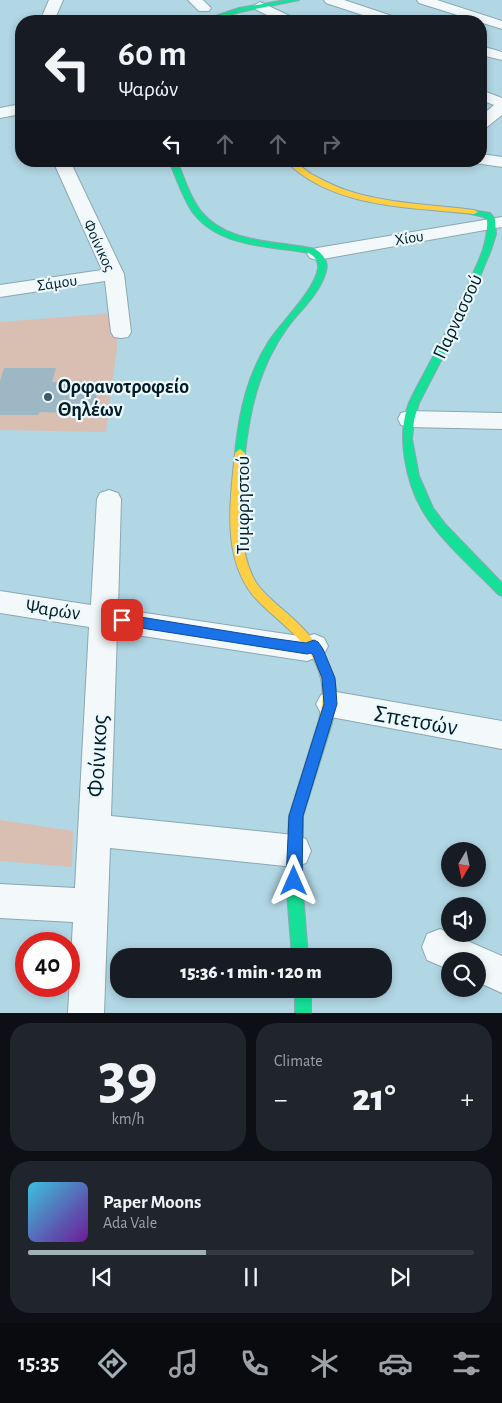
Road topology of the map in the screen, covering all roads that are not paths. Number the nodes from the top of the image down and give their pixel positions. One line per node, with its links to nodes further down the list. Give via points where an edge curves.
1 (56, 0): 9 (street)
2 (296, 0): 6 (street)
3 (331, 0): 11 (street)
4 (424, 0): 7 (street)
5 (457, 0): 7 (street)
6 (260, 6): 8 (street); 10 (street)
7 (442, 6): 12 (street)
8 (208, 14)
9 (50, 15)
10 (277, 15)
11 (376, 15)
12 (470, 15)
13 (487, 20): 14 (street)
14 (502, 25)
15 (487, 52): 16 (street)
16 (502, 56)
17 (487, 97): 18 (street)
18 (502, 103)
19 (502, 107): 22 (street)
20 (15, 110): 21 (street)
21 (0, 113)
22 (487, 128)
23 (487, 160): 24 (street)
24 (502, 162)
25 (64, 167): 30 (street, Φοίνικος)
26 (176, 167): 29 (street, via 195,208 211,226 236,236)
27 (296, 167): 28 (street, via 328,187 373,198 480,213)
28 (497, 223): 29 (street, Χίου); 33 (street, Παρνασσού, via 470,292 422,385)
29 (316, 254): 39 (street, Τυμφρηστού, via 322,272 272,343 252,382 245,410 239,503 239,557 247,579 265,601)
30 (114, 274): 31 (street, Σάμου); 32 (street, Φοίνικος)
31 (0, 291)
32 (121, 332)
33 (409, 419): 34 (street); 36 (street, Παρνασσού, via 408,446 427,507 440,527 482,566)
34 (502, 421)
35 (109, 498): 38 (street, Φοίνικος)
36 (502, 591)
37 (0, 602): 38 (street, Ψαρών)
38 (103, 616): 39 (street, Ψαρών, via 307,649); 42 (street, Φοίνικος)
39 (309, 640): 40 (street, Τυμφρηστού, via 325,666)
40 (331, 704): 41 (street, Σπετσών); 43 (street, Τυμφρηστού, via 296,816)
41 (502, 735)
42 (93, 830): 43 (street); 45 (street, Φοίνικος)
43 (294, 851): 46 (street, Τυμφρηστού)
44 (0, 901): 45 (street)
45 (91, 906): 50 (street, Φοίνικος)
46 (299, 948)
47 (486, 968): 48 (street)
48 (502, 975)
49 (303, 998): 51 (street)
50 (86, 1013)
51 (303, 1013)

